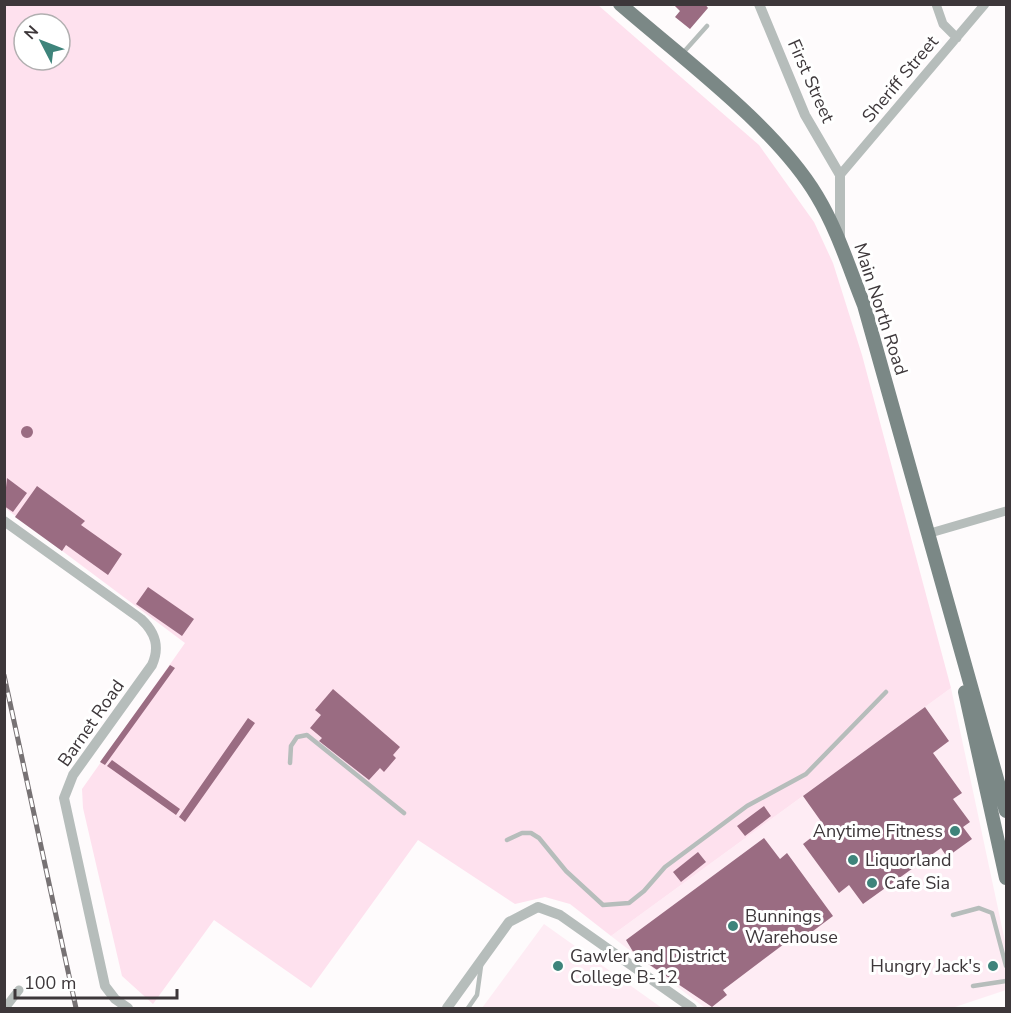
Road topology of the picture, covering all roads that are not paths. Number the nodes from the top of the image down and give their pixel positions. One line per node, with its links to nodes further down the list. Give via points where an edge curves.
1 (620, 4): 7 (main road, Main North Road)
2 (759, 4): 8 (street, First Street, via 805,115)
3 (936, 4): 6 (street, via 943,24)
4 (985, 4): 6 (street, Sheriff Street)
5 (707, 26): 7 (lane)
6 (957, 38): 8 (street, Sheriff Street)
7 (680, 57): 9 (main road, Main North Road, via 751,119 793,163 817,195)
8 (840, 175): 9 (street)
9 (840, 241): 12 (main road, Main North Road, via 864,305)
10 (1006, 511): 12 (street)
11 (4, 521): 27 (street, Barnet Road, via 141,619 155,639 157,649 152,665 73,776 64,798 105,986)
12 (927, 534): 13 (main road, Main North Road)
13 (945, 599): 16 (main road, Main North Road); 19 (main road, Main North Road)
14 (886, 692): 18 (lane, via 806,774 747,806 665,867 628,903 603,905 531,833)
15 (290, 763): 17 (lane, via 291,746 297,737 307,735)
16 (1006, 811)
17 (404, 813)
18 (507, 840)
19 (1006, 878)
20 (953, 915): 22 (lane, via 980,908 992,913)
21 (481, 960): 28 (street); 29 (lane, via 482,977); 30 (street, via 509,922 529,909 549,909)
22 (1006, 966)
23 (1006, 981): 24 (lane)
24 (973, 986)
25 (19, 990): 26 (street)
26 (5, 1008)
27 (128, 1008)
28 (447, 1008)
29 (468, 1008)
30 (692, 1008)

